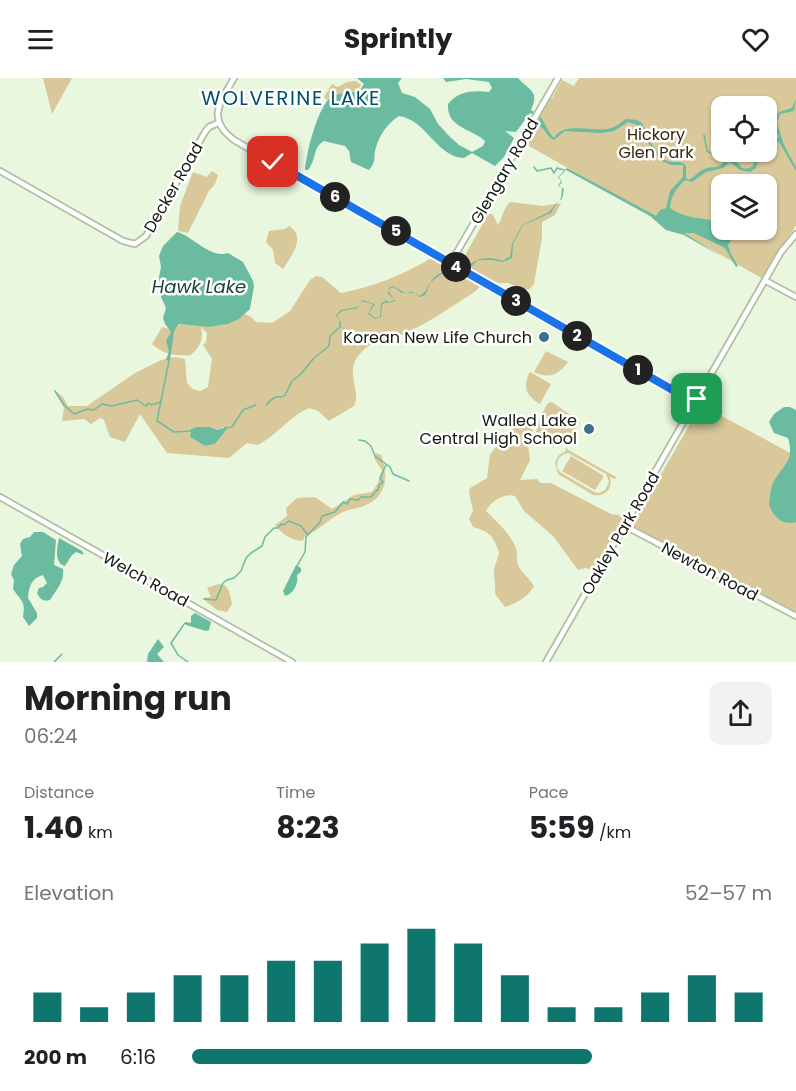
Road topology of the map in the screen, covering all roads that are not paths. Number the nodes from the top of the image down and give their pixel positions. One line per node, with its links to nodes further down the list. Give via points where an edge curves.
1 (234, 78): 3 (street, via 219,108)
2 (558, 78): 6 (street, Glengary Road)
3 (218, 123): 4 (street, Decker Road, via 205,132 146,236 135,244 123,241); 6 (street, via 234,140)
4 (0, 171)
5 (796, 234): 7 (street, Oakley Park Road)
6 (450, 264): 9 (street)
7 (766, 280): 8 (street); 9 (street, Oakley Park Road)
8 (796, 297)
9 (694, 403): 11 (street, Oakley Park Road)
10 (0, 497): 13 (street, Welch Road)
11 (625, 526): 12 (street, Newton Road); 14 (street, Oakley Park Road)
12 (796, 616)
13 (292, 662)
14 (546, 662)

